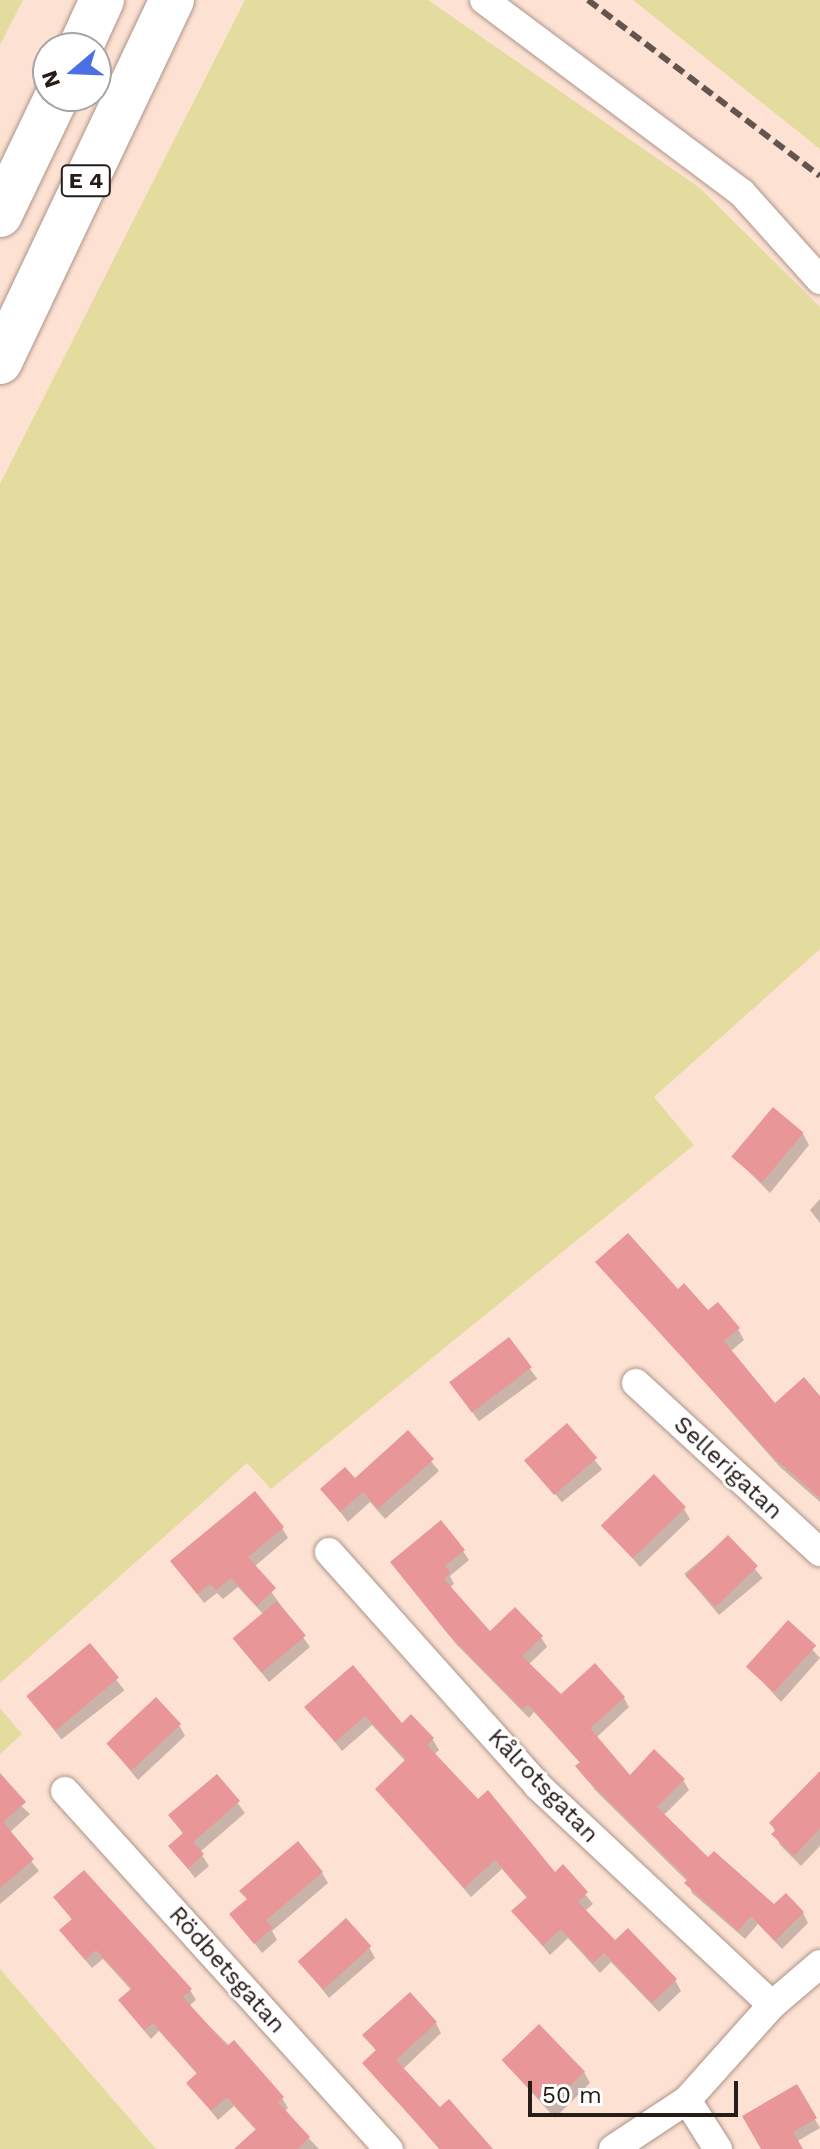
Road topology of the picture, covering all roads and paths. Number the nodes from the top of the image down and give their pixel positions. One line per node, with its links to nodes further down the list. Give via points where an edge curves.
1 (102, 0): 4 (highway)
2 (172, 0): 8 (highway, E 4)
3 (484, 0): 7 (street, via 742,193)
4 (87, 32)
5 (49, 112): 6 (highway, E 4)
6 (0, 215)
7 (820, 280)
8 (0, 362)
9 (636, 1383): 11 (street, Sellerigatan)
10 (329, 1552): 14 (street, Kålrotsgatan, via 538,1786)
11 (820, 1552)
12 (65, 1791): 16 (street, Rödbetsgatan)
13 (820, 1964): 14 (street)
14 (772, 2005): 15 (street)
15 (687, 2100): 17 (street); 18 (street)
16 (389, 2149)
17 (613, 2149)
18 (718, 2149)

